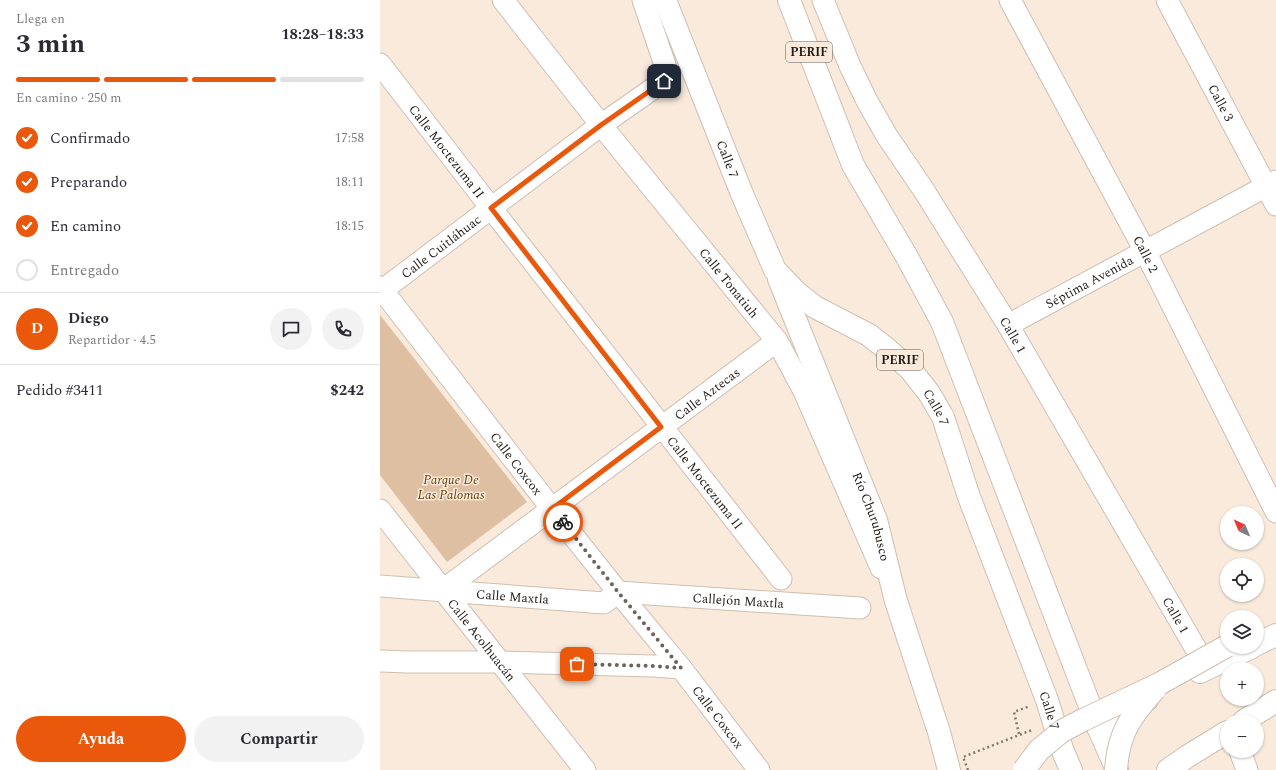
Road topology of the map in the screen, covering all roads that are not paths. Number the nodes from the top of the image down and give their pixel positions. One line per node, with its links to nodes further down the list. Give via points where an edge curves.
1 (503, 0): 9 (street, Calle Tonatiuh)
2 (643, 0): 9 (street, Calle Cuitláhuac, via 666,68 666,77 660,84)
3 (665, 0): 14 (main road, Calle 7 / PERIF)
4 (789, 0): 43 (main road, PERIF, via 853,164 942,322)
5 (823, 0): 16 (street, Calle 1, via 867,101)
6 (1010, 0): 13 (street, Calle 2)
7 (1167, 0): 10 (street, Calle 3)
8 (380, 64): 12 (street, Calle Moctezuma II)
9 (601, 125): 12 (street, Calle Cuitláhuac); 17 (street, Calle Tonatiuh)
10 (1271, 184): 11 (street, Calle 3); 13 (street, Séptima Avenida)
11 (1276, 205)
12 (491, 208): 15 (street, Calle Cuitláhuac); 18 (street, Calle Moctezuma II)
13 (1145, 251): 16 (street, Séptima Avenida); 21 (street, Calle 2)
14 (775, 270): 26 (main road, Río Churubusco, via 876,520); 51 (main road, Calle 7 / PERIF, via 815,307 869,335 888,350 910,369 929,393 943,417 969,497 1047,700)
15 (381, 290): 19 (street, Calle Coxcox)
16 (1008, 325): 37 (street, Calle 1)
17 (777, 341): 18 (street, Calle Aztecas); 26 (street, Calle Tonatiuh, via 804,391)
18 (661, 427): 19 (street, Calle Aztecas); 22 (street, Calle Moctezuma II)
19 (552, 509): 24 (street, Calle Aztecas); 25 (street, Calle Coxcox)
20 (380, 510): 24 (street, Calle Acolhuacán)
21 (1276, 512)
22 (781, 579)
23 (380, 586): 24 (street, Calle Maxtla)
24 (443, 590): 25 (street, Calle Maxtla, via 604,603); 35 (street, Calle Acolhuacán)
25 (618, 592): 27 (street, Callejón Maxtla); 36 (street, Calle Coxcox)
26 (896, 601): 49 (main road, Río Churubusco)
27 (860, 608)
28 (1276, 623): 29 (main road)
29 (1264, 629)
30 (1276, 636): 31 (main road)
31 (1264, 641)
32 (1220, 650): 38 (main road, bridge)
33 (1237, 654): 37 (main road)
34 (380, 661): 35 (street)
35 (501, 662): 36 (street); 47 (street, Calle Acolhuacán)
36 (681, 668): 48 (street, Calle Coxcox)
37 (1207, 668): 43 (main road)
38 (1159, 684): 50 (main road, bridge, via 1062,731 1039,750); 52 (main road, bridge, via 1132,716 1125,729 1120,742)
39 (1276, 702): 40 (main road)
40 (1256, 714)
41 (1276, 719): 42 (main road)
42 (1264, 726)
43 (1098, 727): 52 (main road, PERIF)
44 (1220, 736): 53 (main road)
45 (1220, 750): 54 (main road)
46 (1243, 758): 55 (street)
47 (585, 770)
48 (760, 770)
49 (949, 770)
50 (1024, 770)
51 (1071, 770)
52 (1116, 770)
53 (1168, 770)
54 (1182, 770)
55 (1247, 770)

